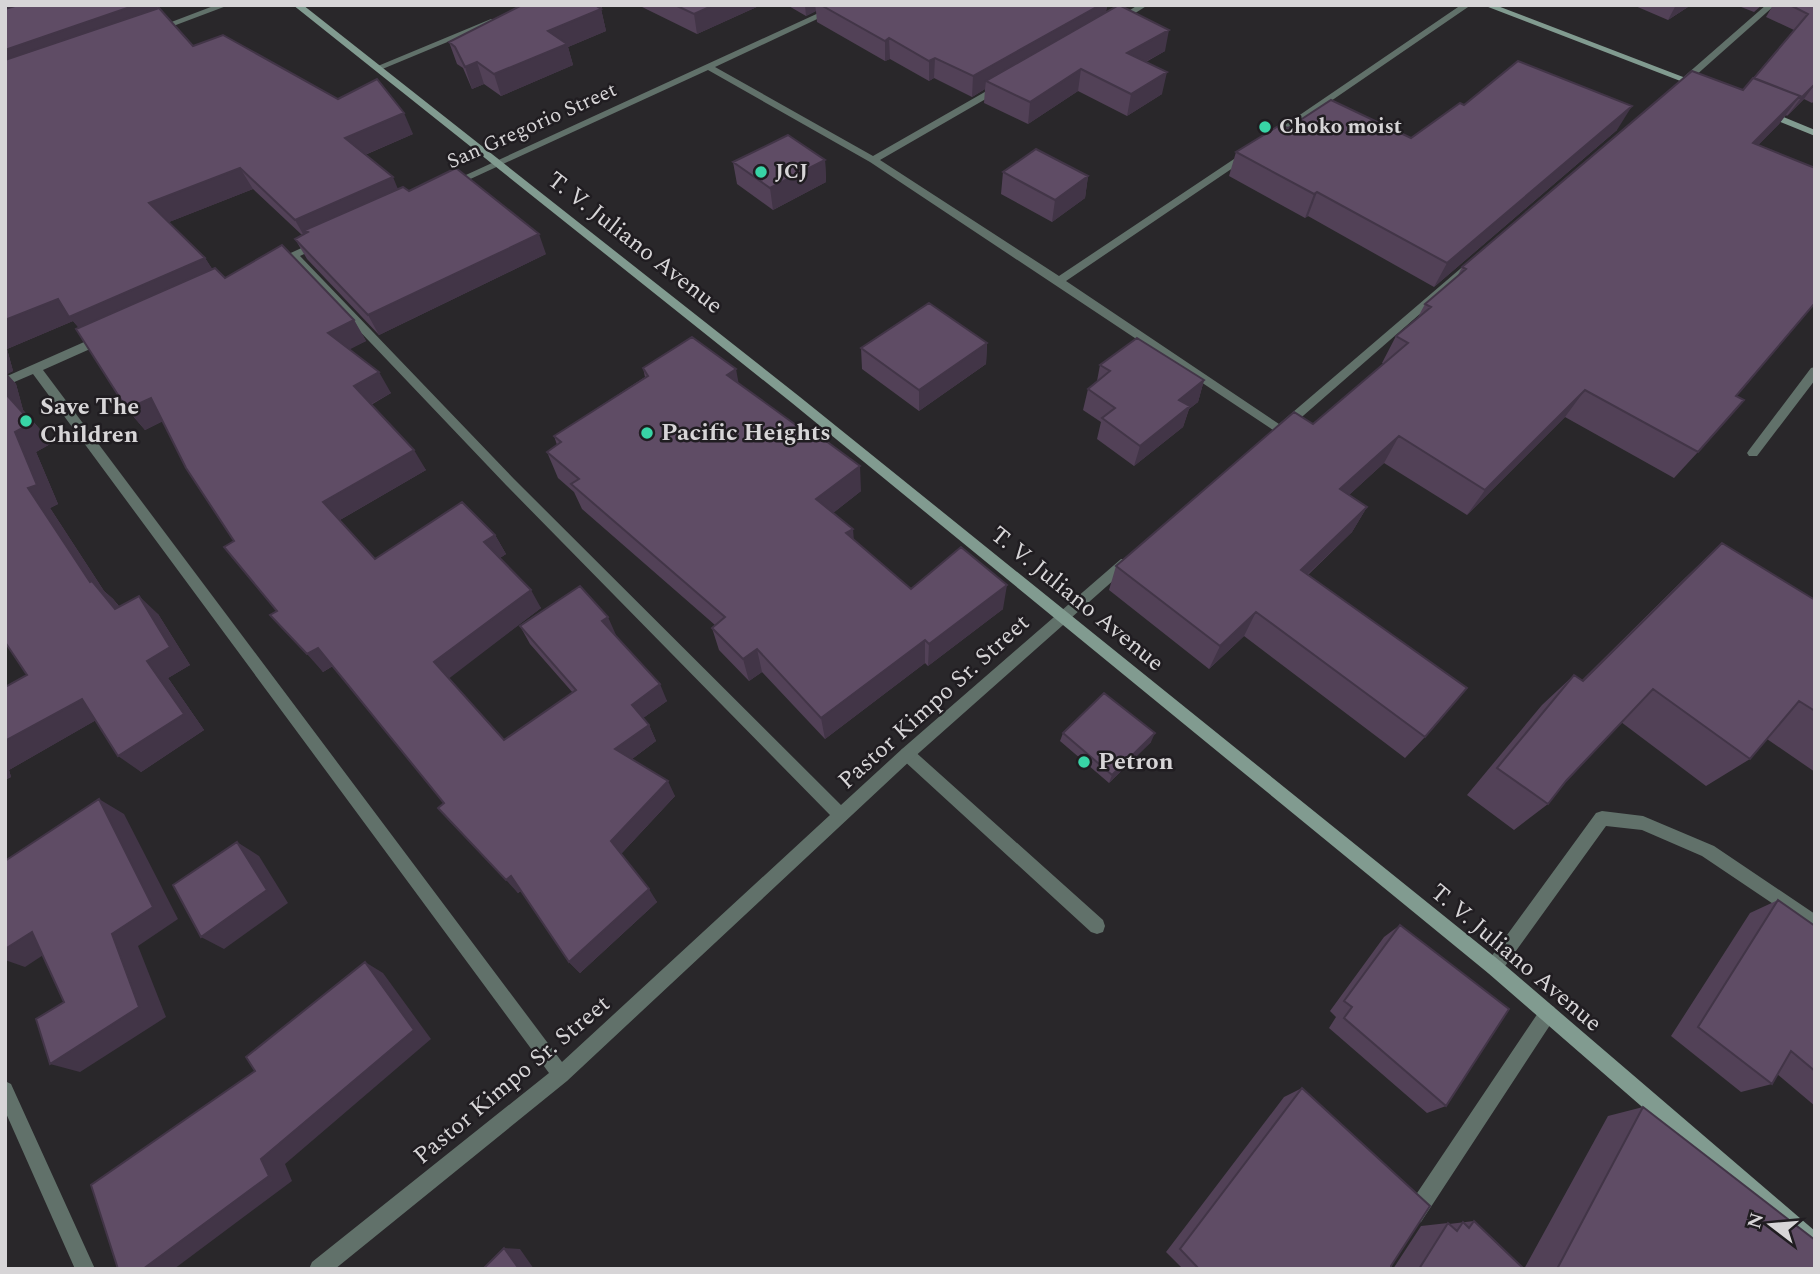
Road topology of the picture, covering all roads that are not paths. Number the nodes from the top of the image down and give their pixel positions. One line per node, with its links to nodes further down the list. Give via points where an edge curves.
1 (225, 5): 10 (street)
2 (297, 5): 12 (main road, T. V. Juliano Avenue)
3 (843, 5): 11 (street, San Gregorio Street)
4 (1144, 5): 9 (street)
5 (1467, 5): 19 (street)
6 (1487, 5): 14 (main road)
7 (1771, 5): 14 (street)
8 (510, 15): 12 (street)
9 (1109, 25)
10 (147, 32)
11 (709, 67): 21 (street); 22 (street, San Gregorio Street)
12 (377, 68): 22 (main road, T. V. Juliano Avenue)
13 (1014, 79): 21 (street)
14 (1687, 80): 15 (main road); 16 (street)
15 (1712, 90)
16 (1666, 98)
17 (1751, 106): 18 (main road)
18 (1815, 133)
19 (1264, 143)
20 (1252, 151): 28 (street)
21 (873, 160): 28 (street)
22 (497, 163): 23 (street, San Gregorio Street); 35 (main road, T. V. Juliano Avenue)
23 (433, 192)
24 (331, 238): 25 (street)
25 (293, 255): 27 (street); 37 (street, via 510,482)
26 (1478, 259): 28 (street, via 1274,434)
27 (268, 266)
28 (1059, 281)
29 (121, 330): 30 (street)
30 (35, 368): 32 (street); 42 (street)
31 (1815, 371): 33 (street)
32 (5, 382)
33 (1753, 453)
34 (1135, 555): 35 (street, Pastor Kimpo Sr. Street)
35 (1063, 618): 36 (street, Pastor Kimpo Sr. Street); 40 (main road, T. V. Juliano Avenue)
36 (907, 754): 37 (street, Pastor Kimpo Sr. Street); 39 (street)
37 (841, 815): 42 (street, Pastor Kimpo Sr. Street)
38 (1815, 924): 40 (street, via 1708,851 1643,823 1602,818)
39 (1097, 926)
40 (1494, 967): 41 (main road, T. V. Juliano Avenue)
41 (1548, 1013): 44 (street); 45 (main road, T. V. Juliano Avenue)
42 (561, 1075): 47 (street, Pastor Kimpo Sr. Street)
43 (5, 1090): 46 (street)
44 (1402, 1234)
45 (1814, 1253)
46 (85, 1269)
47 (319, 1269)

